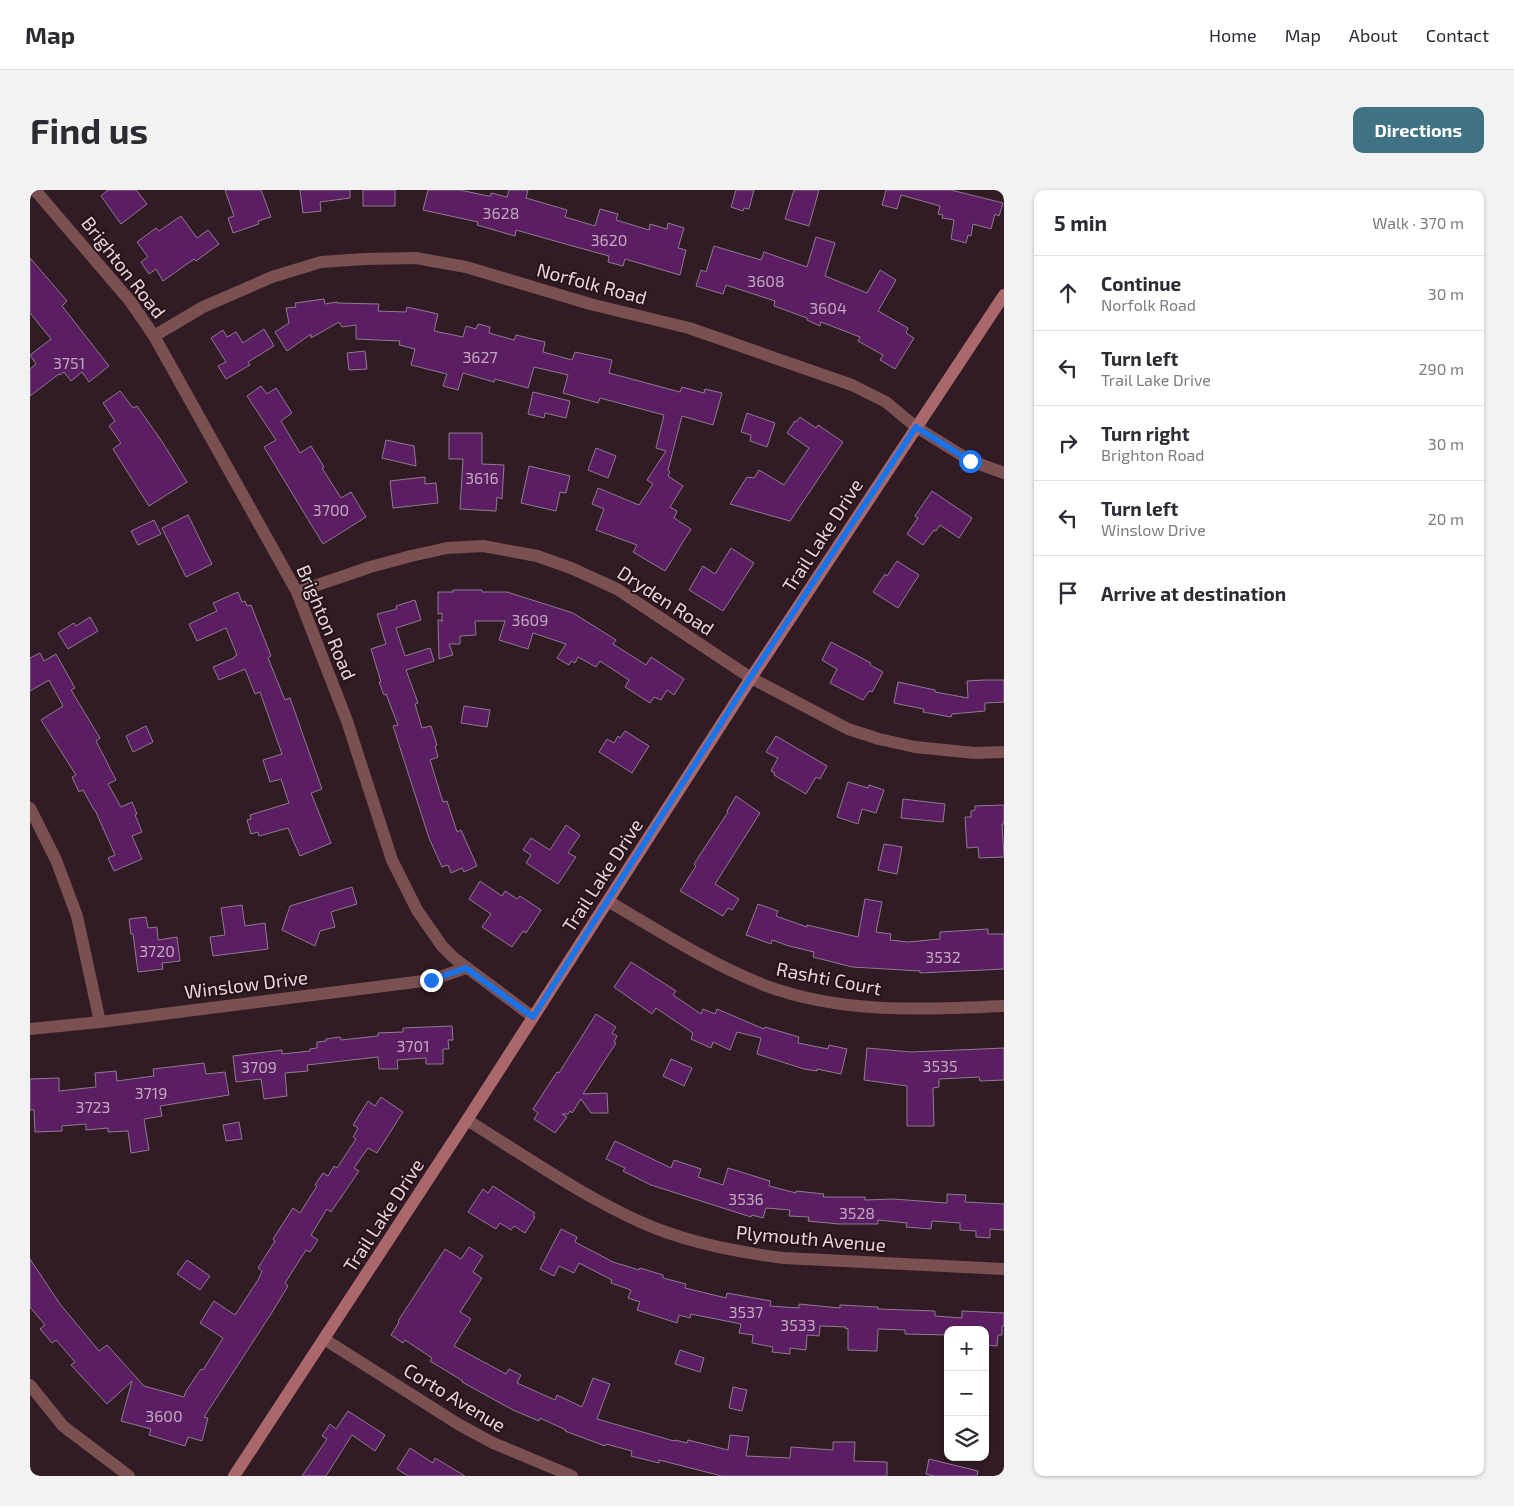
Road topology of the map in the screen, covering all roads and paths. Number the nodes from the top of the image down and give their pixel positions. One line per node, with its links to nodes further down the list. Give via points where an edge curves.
1 (35, 190): 3 (street, Brighton Road, via 130,301)
2 (1004, 296): 4 (street, Trail Lake Drive)
3 (154, 336): 4 (street, Norfolk Road, via 203,307 272,277 321,262 416,258 466,267 590,304 689,328 852,385 886,402); 6 (street, Brighton Road)
4 (916, 427): 5 (street, Norfolk Road, via 970,461); 7 (street, Trail Lake Drive)
5 (1004, 473)
6 (297, 592): 7 (street, Dryden Road, via 370,567 448,548 483,546 537,556 617,588); 11 (street, Brighton Road, via 347,721 392,860 432,932)
7 (750, 678): 8 (street, Dryden Road, via 848,729 879,739 915,747); 10 (street, Trail Lake Drive)
8 (1004, 752)
9 (30, 808): 14 (street, via 56,860 76,916)
10 (608, 901): 12 (street, Rashti Court, via 728,970 766,986 806,997 883,1009); 13 (street, Trail Lake Drive)
11 (466, 968): 13 (street, Brighton Road); 14 (street, Winslow Drive, via 431,980)
12 (1004, 1006)
13 (533, 1017): 16 (street, Trail Lake Drive)
14 (100, 1022): 15 (street, Winslow Drive)
15 (30, 1029)
16 (468, 1120): 17 (street, Plymouth Avenue, via 591,1197 646,1224 710,1246 784,1258); 18 (street, Trail Lake Drive)
17 (1004, 1269)
18 (324, 1339): 21 (street, Trail Lake Drive); 22 (street, Corto Avenue, via 458,1424 493,1443)
19 (30, 1386): 20 (street, via 63,1426)
20 (129, 1476)
21 (234, 1476)
22 (572, 1476)

